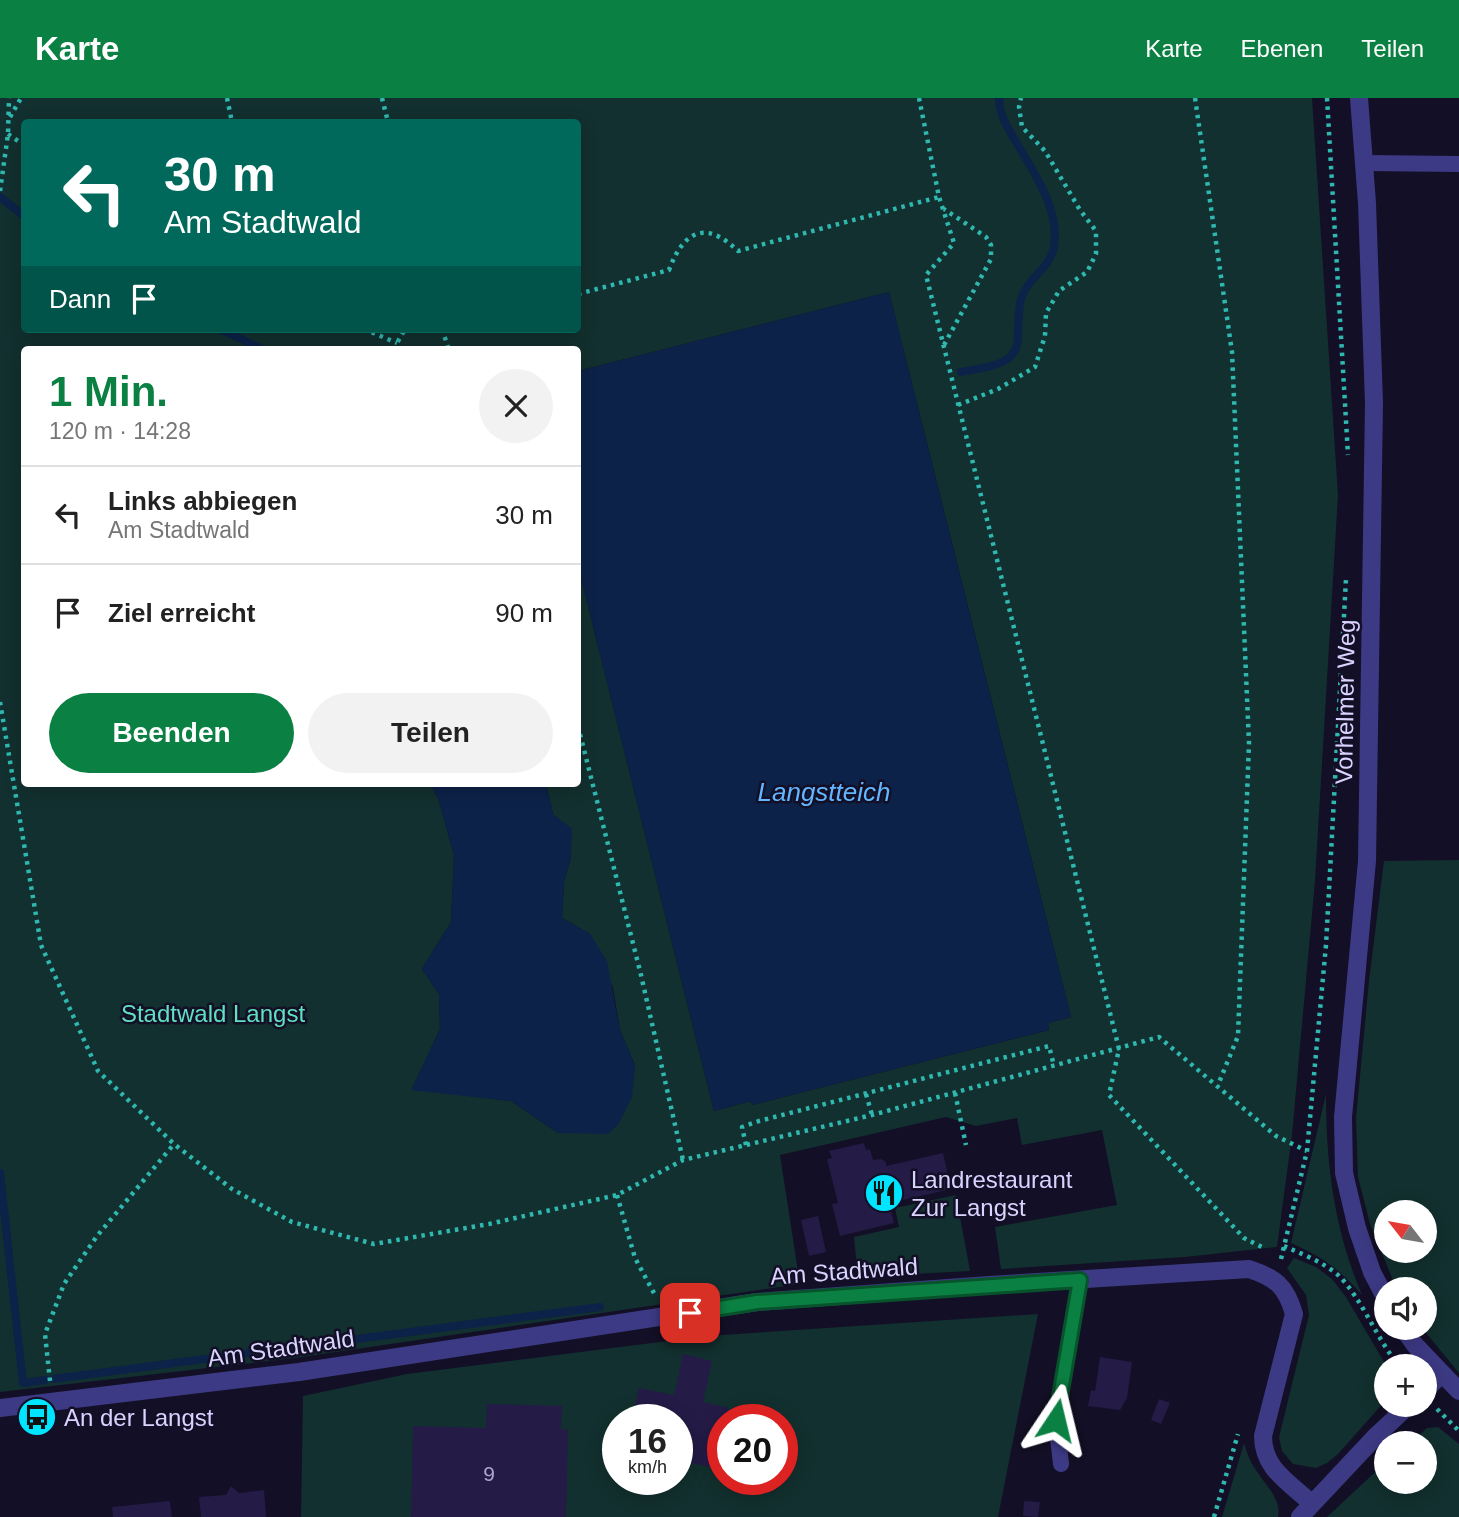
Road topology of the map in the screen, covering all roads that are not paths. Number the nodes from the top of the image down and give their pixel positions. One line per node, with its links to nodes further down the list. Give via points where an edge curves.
1 (1359, 98): 2 (street, Vorhelmer Weg)
2 (1364, 163): 3 (lane); 4 (street, Vorhelmer Weg, via 1374,403 1367,861 1343,1117 1344,1174)
3 (1459, 164)
4 (1375, 1277)
5 (1080, 1280): 10 (street, Am Stadtwald, via 757,1302 299,1371); 12 (lane, via 1056,1420); 13 (street, Am Stadtwald, via 1249,1269 1279,1283 1294,1314 1263,1451)
6 (1411, 1340): 7 (street)
7 (1442, 1374): 8 (street); 9 (street)
8 (1437, 1383)
9 (1459, 1391)
10 (0, 1408)
11 (1397, 1417): 13 (street)
12 (1061, 1464)
13 (1306, 1510)

